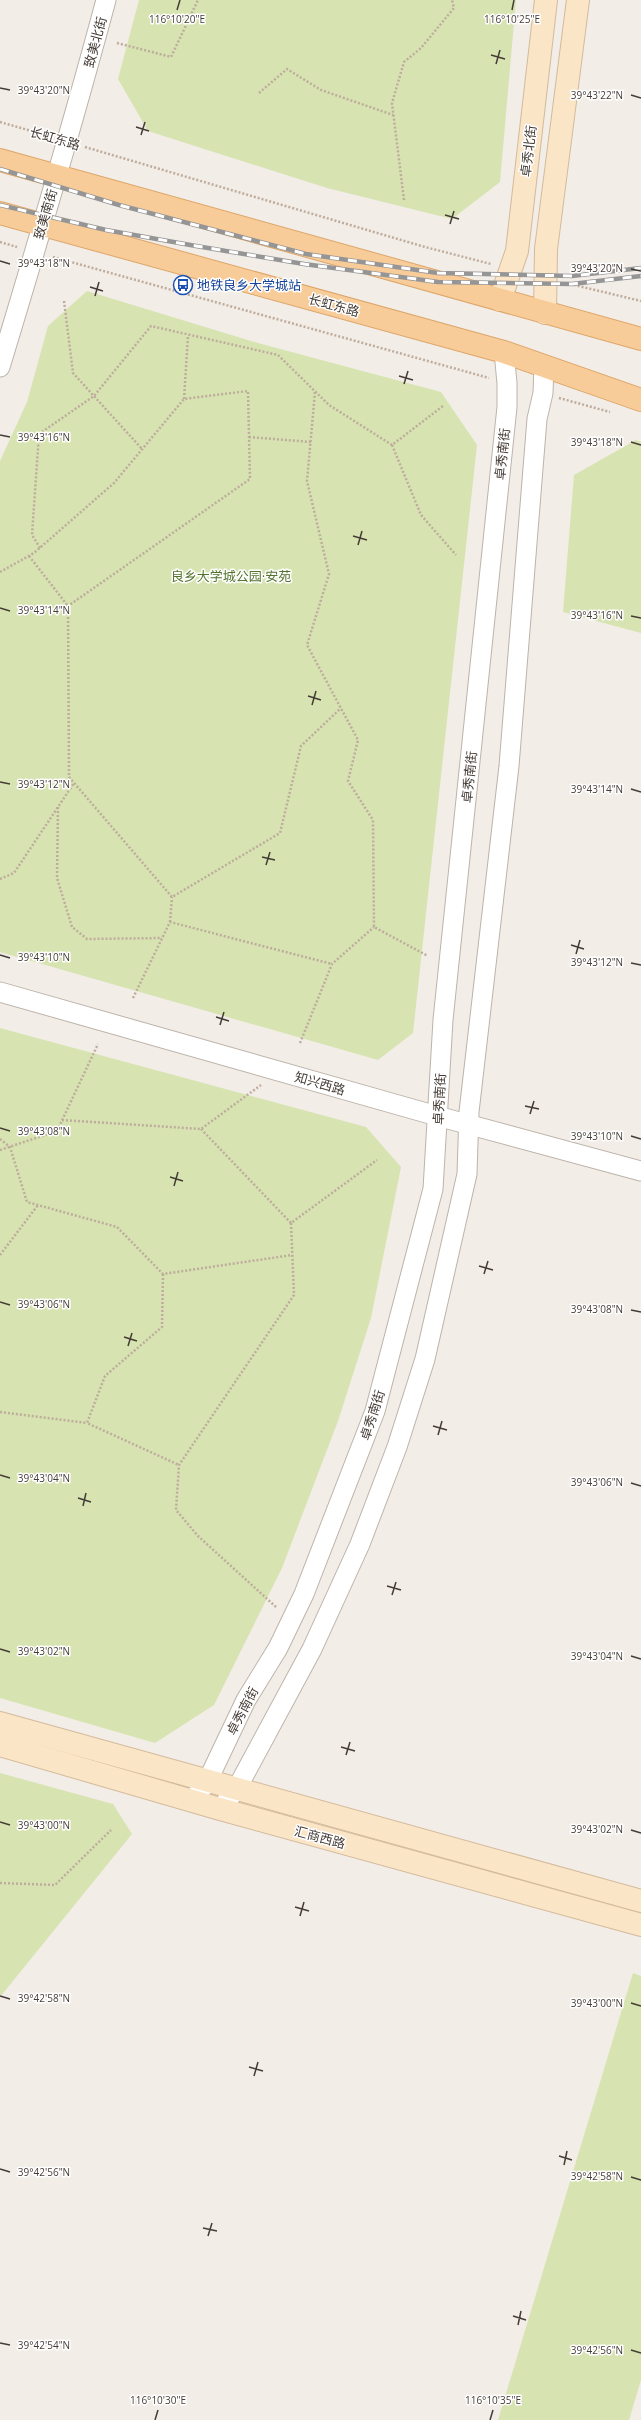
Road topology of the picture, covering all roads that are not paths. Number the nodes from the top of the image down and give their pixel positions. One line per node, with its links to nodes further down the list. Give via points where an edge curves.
1 (106, 0): 5 (street, 致美北街, via 68,142)
2 (546, 0): 8 (main road, 卓秀北街, via 517,251)
3 (578, 0): 9 (main road, via 546,249)
4 (0, 160): 5 (main road)
5 (56, 176): 7 (street, 致美南街); 8 (main road)
6 (0, 213): 7 (main road, 长虹东路)
7 (41, 225): 11 (main road, 长虹东路); 13 (street, 致美南街)
8 (500, 300): 9 (main road)
9 (545, 313): 10 (main road)
10 (641, 339)
11 (504, 352): 12 (main road, 长虹东路); 16 (street, 卓秀南街, via 507,407 443,1020)
12 (544, 365): 14 (main road, 长虹东路); 17 (street, via 543,393 537,419 509,766 469,1112)
13 (0, 367)
14 (641, 400)
15 (0, 992): 16 (street, 知兴西路)
16 (437, 1116): 17 (street, 知兴西路); 21 (street, 卓秀南街, via 433,1189 375,1411 304,1594 278,1648 246,1700)
17 (470, 1124): 18 (street, 知兴西路); 22 (street, via 465,1182 425,1359 398,1447 360,1544 312,1649)
18 (641, 1171)
19 (0, 1723): 21 (main road, 汇商西路)
20 (0, 1745): 23 (main road, 汇商西路)
21 (206, 1782): 22 (main road, 汇商西路); 23 (street, 卓秀南街)
22 (236, 1790): 24 (street); 25 (main road, 汇商西路)
23 (192, 1800): 24 (main road, 汇商西路)
24 (220, 1809): 26 (main road, 汇商西路)
25 (641, 1901)
26 (641, 1925)

